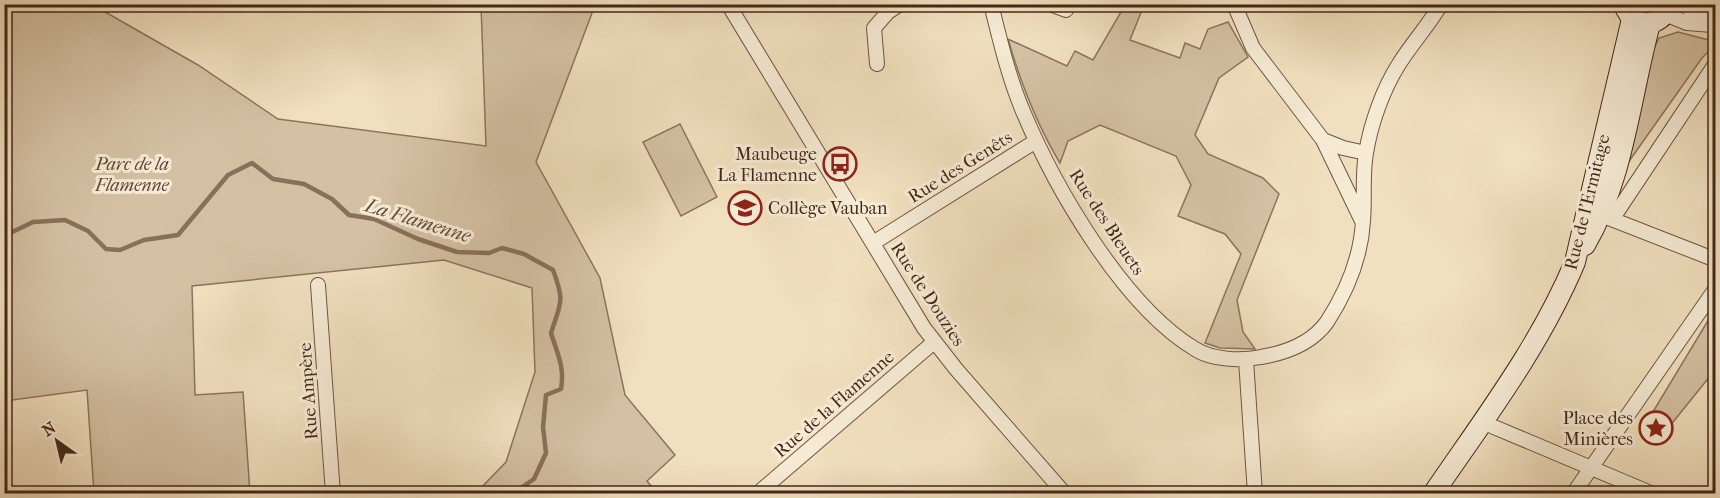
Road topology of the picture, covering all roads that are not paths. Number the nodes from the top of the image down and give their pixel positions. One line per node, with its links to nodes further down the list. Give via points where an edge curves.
1 (900, 4): 11 (street, via 874,28)
2 (992, 4): 13 (street, Rue des Bleuets, via 1011,78)
3 (1050, 4): 4 (street, via 1066,10)
4 (1068, 4)
5 (1234, 4): 12 (street, via 1253,48)
6 (1441, 4): 14 (street, Rue des Bleuets, via 1399,64 1378,110)
7 (733, 7): 19 (street, Rue de Douzies)
8 (1654, 12): 9 (street); 9 (street, via 1687,23); 17 (main road); 21 (main road, Rue de l'Ermitage)
9 (1714, 26)
10 (1716, 63): 17 (street)
11 (877, 64)
12 (1323, 140): 14 (street); 15 (street)
13 (1036, 141): 19 (street, Rue des Genêts); 25 (street, Rue des Bleuets, via 1092,239 1136,297 1167,329 1196,350)
14 (1366, 153): 16 (street, Rue des Bleuets)
15 (1337, 165): 16 (street, via 1352,171); 18 (street)
16 (1365, 170): 18 (street, Rue des Bleuets)
17 (1607, 217): 20 (street); 21 (main road)
18 (1363, 223): 25 (street, Rue des Bleuets, via 1353,273 1325,325 1302,344)
19 (873, 243): 24 (street, Rue de Douzies)
20 (1716, 260)
21 (1575, 262): 26 (main road, Rue de l'Ermitage, via 1521,366)
22 (318, 285): 28 (street, Rue Ampère)
23 (1716, 288): 27 (street)
24 (934, 342): 29 (street, Rue de la Flamenne); 30 (street, Rue de Douzies)
25 (1246, 360): 31 (street)
26 (1482, 422): 27 (street); 32 (main road, Rue de l'Ermitage)
27 (1591, 468): 33 (street); 34 (street)
28 (333, 494)
29 (757, 494)
30 (1065, 494)
31 (1255, 494)
32 (1433, 494)
33 (1573, 494)
34 (1653, 494)

